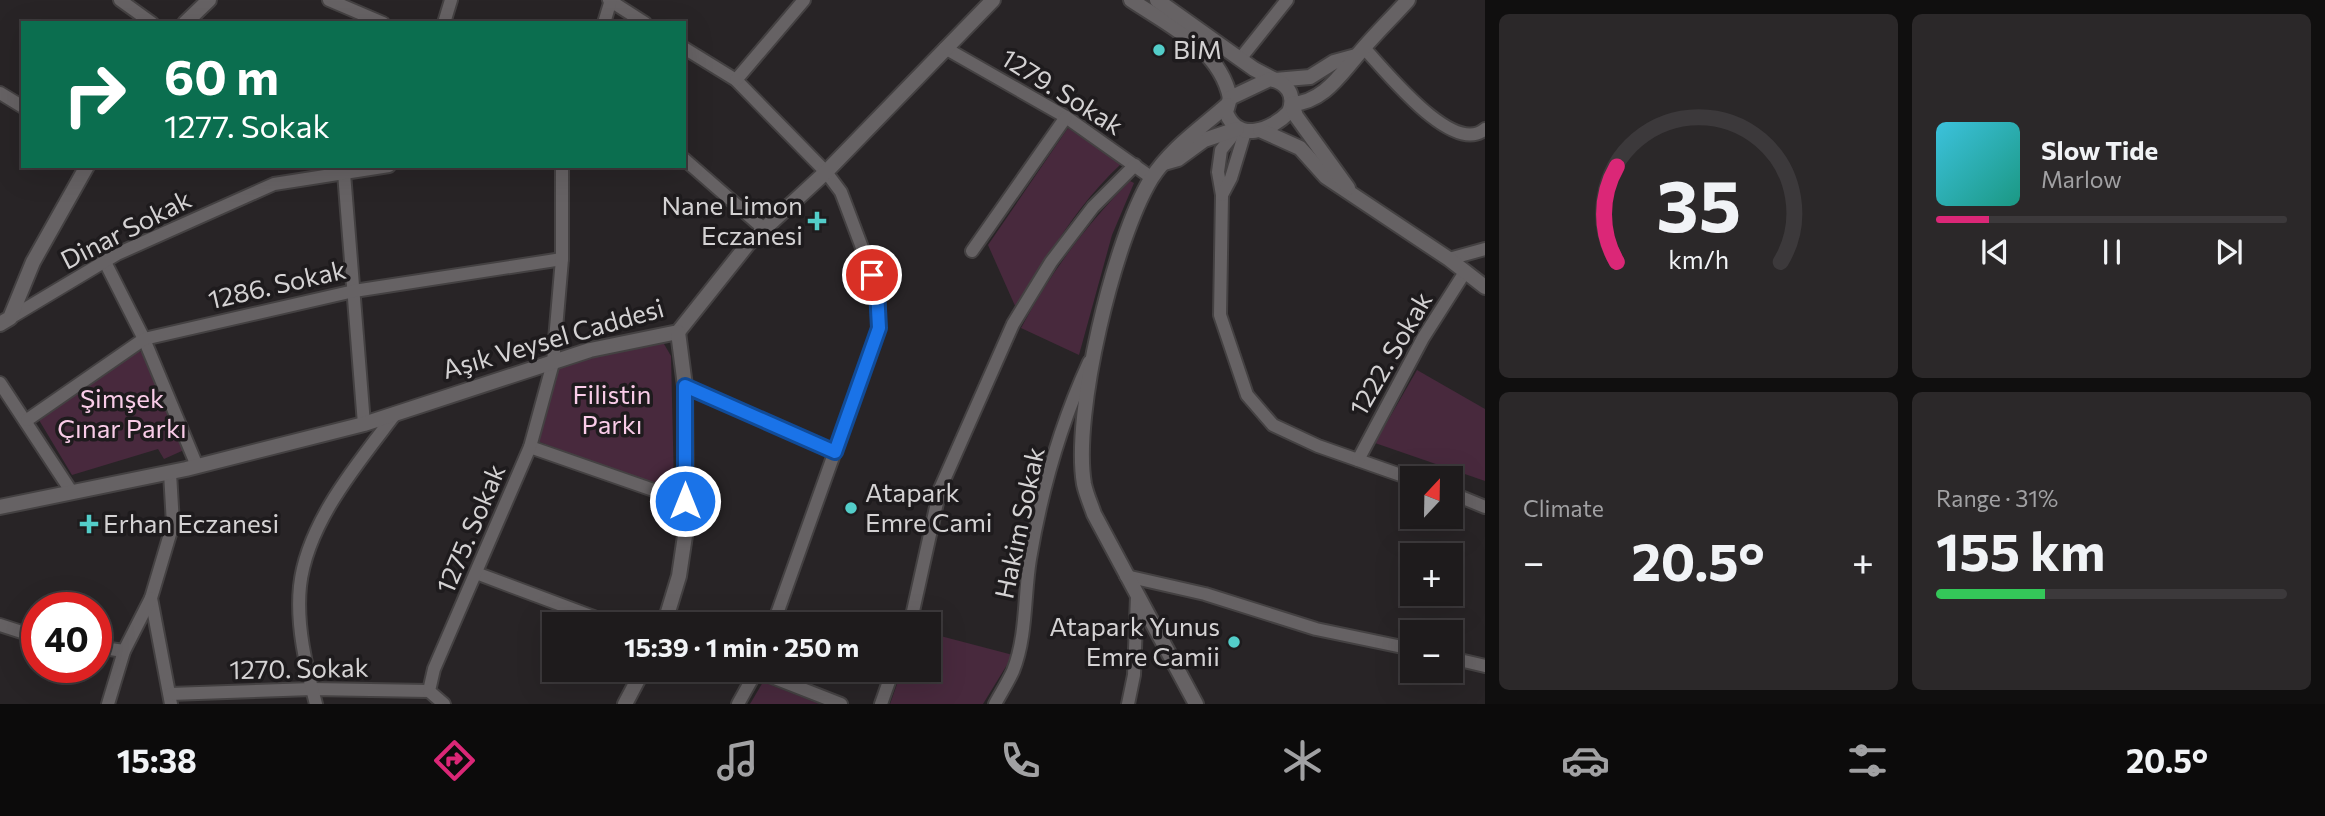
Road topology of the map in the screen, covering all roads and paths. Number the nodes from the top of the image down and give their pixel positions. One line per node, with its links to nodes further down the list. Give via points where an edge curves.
1 (120, 0): 12 (street)
2 (209, 0): 13 (street)
3 (329, 0): 14 (street)
4 (452, 0): 15 (street)
5 (610, 0): 16 (street); 17 (street)
6 (804, 0): 22 (street)
7 (993, 0): 18 (street, Aşık Veysel Caddesi)
8 (1131, 0): 25 (street, via 1215,60 1226,78)
9 (1157, 0): 21 (street)
10 (1287, 0): 21 (street)
11 (1408, 0): 20 (street)
12 (149, 21)
13 (187, 21)
14 (378, 21)
15 (445, 21)
16 (605, 21)
17 (642, 21)
18 (945, 48): 28 (street, 1279. Sokak); 38 (street, Aşık Veysel Caddesi)
19 (686, 49): 22 (street)
20 (1360, 52): 23 (street, via 1310,76); 26 (street, via 1340,79 1312,99); 29 (street, via 1438,124 1461,135)
21 (1240, 59): 23 (street)
22 (736, 80): 38 (street)
23 (1275, 80): 25 (street, via 1262,81); 26 (street, via 1290,92)
24 (0, 93): 27 (street)
25 (1228, 102): 30 (street, via 1228,120); 32 (street, via 1172,150)
26 (1292, 104): 30 (street, via 1282,119); 41 (street)
27 (21, 106)
28 (1066, 117): 33 (street, 1279. Sokak); 44 (street)
29 (1485, 129)
30 (1247, 130): 32 (street, via 1203,140 1178,159); 41 (street, via 1300,148 1326,177); 63 (street, via 1221,150 1218,172 1222,195 1220,315 1247,396 1273,425)
31 (686, 161): 42 (street)
32 (1164, 163): 40 (street)
33 (1135, 165): 40 (street, 1279. Sokak); 79 (street, via 1093,207 1051,262 1013,324 940,489)
34 (86, 168): 51 (street)
35 (335, 168): 39 (street)
36 (377, 168): 39 (street, Dinar Sokak)
37 (562, 168): 45 (street, 1275. Sokak)
38 (826, 172): 42 (street, Aşık Veysel Caddesi); 62 (street, via 841,192 877,290 879,328)
39 (344, 173): 47 (street, Dinar Sokak, via 274,184); 50 (street)
40 (1152, 178): 54 (street, via 1132,213)
41 (1350, 193): 46 (street)
42 (764, 229): 52 (street, Aşık Veysel Caddesi)
43 (1485, 249): 46 (street)
44 (972, 251)
45 (562, 258): 50 (street, 1286. Sokak); 55 (street, 1275. Sokak)
46 (1449, 259): 48 (street)
47 (105, 262): 51 (street, Dinar Sokak); 53 (street)
48 (1465, 272): 49 (street); 63 (street, 1222. Sokak, via 1423,338)
49 (1485, 287)
50 (354, 291): 53 (street, 1286. Sokak); 60 (street)
51 (5, 321)
52 (678, 332): 55 (street, Aşık Veysel Caddesi, via 590,350); 57 (street)
53 (144, 339): 59 (street, 1286. Sokak); 64 (street)
54 (1094, 352): 73 (street, via 1082,441 1084,484); 101 (street, Hakim Sokak, via 1073,397 1045,496 1030,558 1014,670)
55 (553, 363): 58 (street, Aşık Veysel Caddesi); 61 (street, 1275. Sokak)
56 (0, 383): 59 (street)
57 (685, 386): 62 (street); 69 (street)
58 (396, 413): 60 (street, Aşık Veysel Caddesi); 91 (street, via 326,514 311,545 300,585 299,620)
59 (27, 420): 67 (street)
60 (364, 424): 64 (street, Aşık Veysel Caddesi)
61 (530, 447): 69 (street); 72 (street, 1275. Sokak)
62 (835, 452): 78 (street)
63 (1358, 460): 66 (street)
64 (197, 466): 65 (street, Aşık Veysel Caddesi)
65 (170, 473): 67 (street, Aşık Veysel Caddesi); 75 (street, via 173,524)
66 (1400, 475)
67 (71, 491): 70 (street, Aşık Veysel Caddesi)
68 (1463, 498): 71 (street)
69 (685, 501): 77 (street, via 679,576)
70 (0, 507)
71 (1485, 508)
72 (476, 573): 76 (street); 92 (street, 1275. Sokak)
73 (1126, 576): 74 (street); 82 (street, via 1316,629)
74 (1137, 596): 102 (street, via 1134,676); 103 (street)
75 (151, 598): 84 (street); 93 (street)
76 (580, 612)
77 (668, 612)
78 (779, 612)
79 (912, 612)
80 (0, 625): 81 (street)
81 (21, 632)
82 (1400, 646)
83 (112, 649): 84 (street)
84 (124, 651): 94 (street)
85 (1463, 661): 86 (street)
86 (1485, 666)
87 (637, 682): 97 (street)
88 (750, 682): 98 (street)
89 (784, 682): 99 (street)
90 (889, 682): 100 (street)
91 (312, 689): 92 (street, 1270. Sokak); 93 (street, 1270. Sokak); 95 (street)
92 (429, 691): 96 (street)
93 (170, 699)
94 (108, 704)
95 (316, 704)
96 (444, 704)
97 (625, 704)
98 (738, 704)
99 (841, 704)
100 (881, 704)
101 (995, 704)
102 (1128, 704)
103 (1196, 704)

